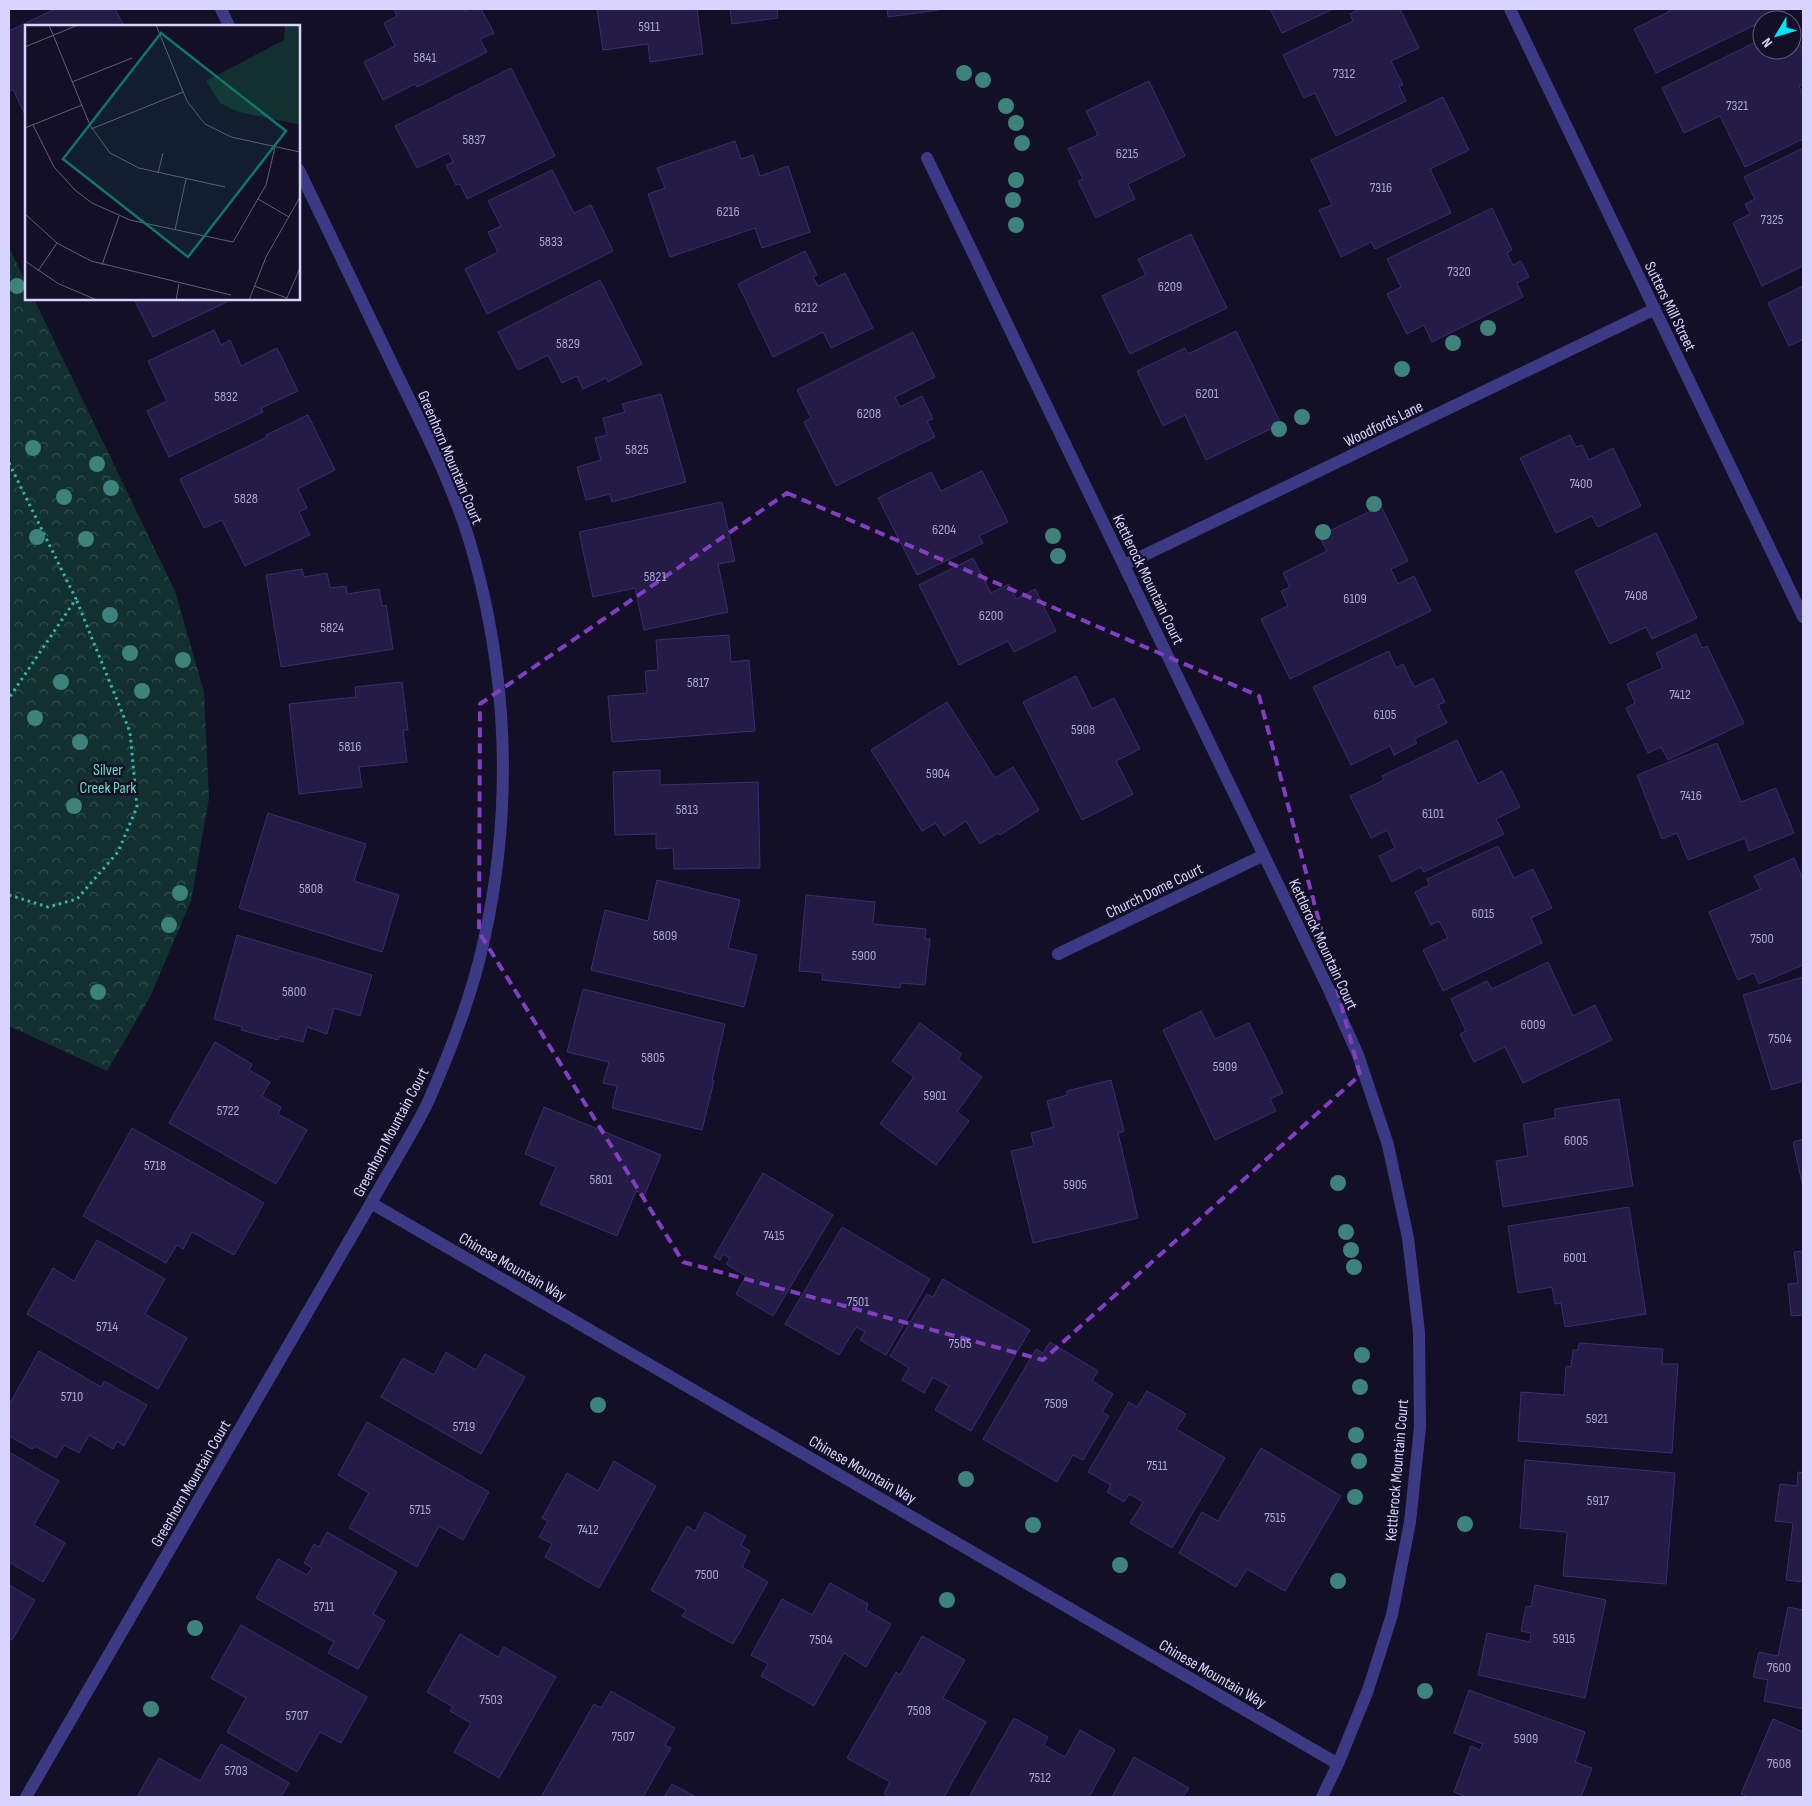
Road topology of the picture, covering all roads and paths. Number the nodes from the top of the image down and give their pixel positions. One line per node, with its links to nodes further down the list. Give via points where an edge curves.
1 (221, 9): 3 (street)
2 (1510, 9): 6 (street, Sutters Mill Street)
3 (229, 25)
4 (927, 158): 8 (street, Kettlerock Mountain Court)
5 (300, 172): 15 (street, Greenhorn Mountain Court, via 439,461 457,508 491,625 502,704 504,784 499,863 484,942 462,1018 427,1104)
6 (1655, 309): 8 (street, Woodfords Lane); 10 (street, Sutters Mill Street)
7 (9, 463): 9 (path)
8 (1124, 565): 12 (street, Kettlerock Mountain Court)
9 (76, 599): 11 (path); 13 (path, via 130,732 137,808 118,852 77,899 48,907)
10 (1803, 617)
11 (9, 698)
12 (1264, 854): 14 (street, Church Dome Court); 16 (street, Kettlerock Mountain Court, via 1358,1055 1388,1145 1408,1238 1419,1332 1420,1427 1410,1522 1392,1615 1368,1690)
13 (9, 895)
14 (1058, 954)
15 (371, 1203): 16 (street, Chinese Mountain Way); 17 (street, Greenhorn Mountain Court)
16 (1338, 1764): 18 (street, Kettlerock Mountain Court)
17 (26, 1797)
18 (1322, 1797)

